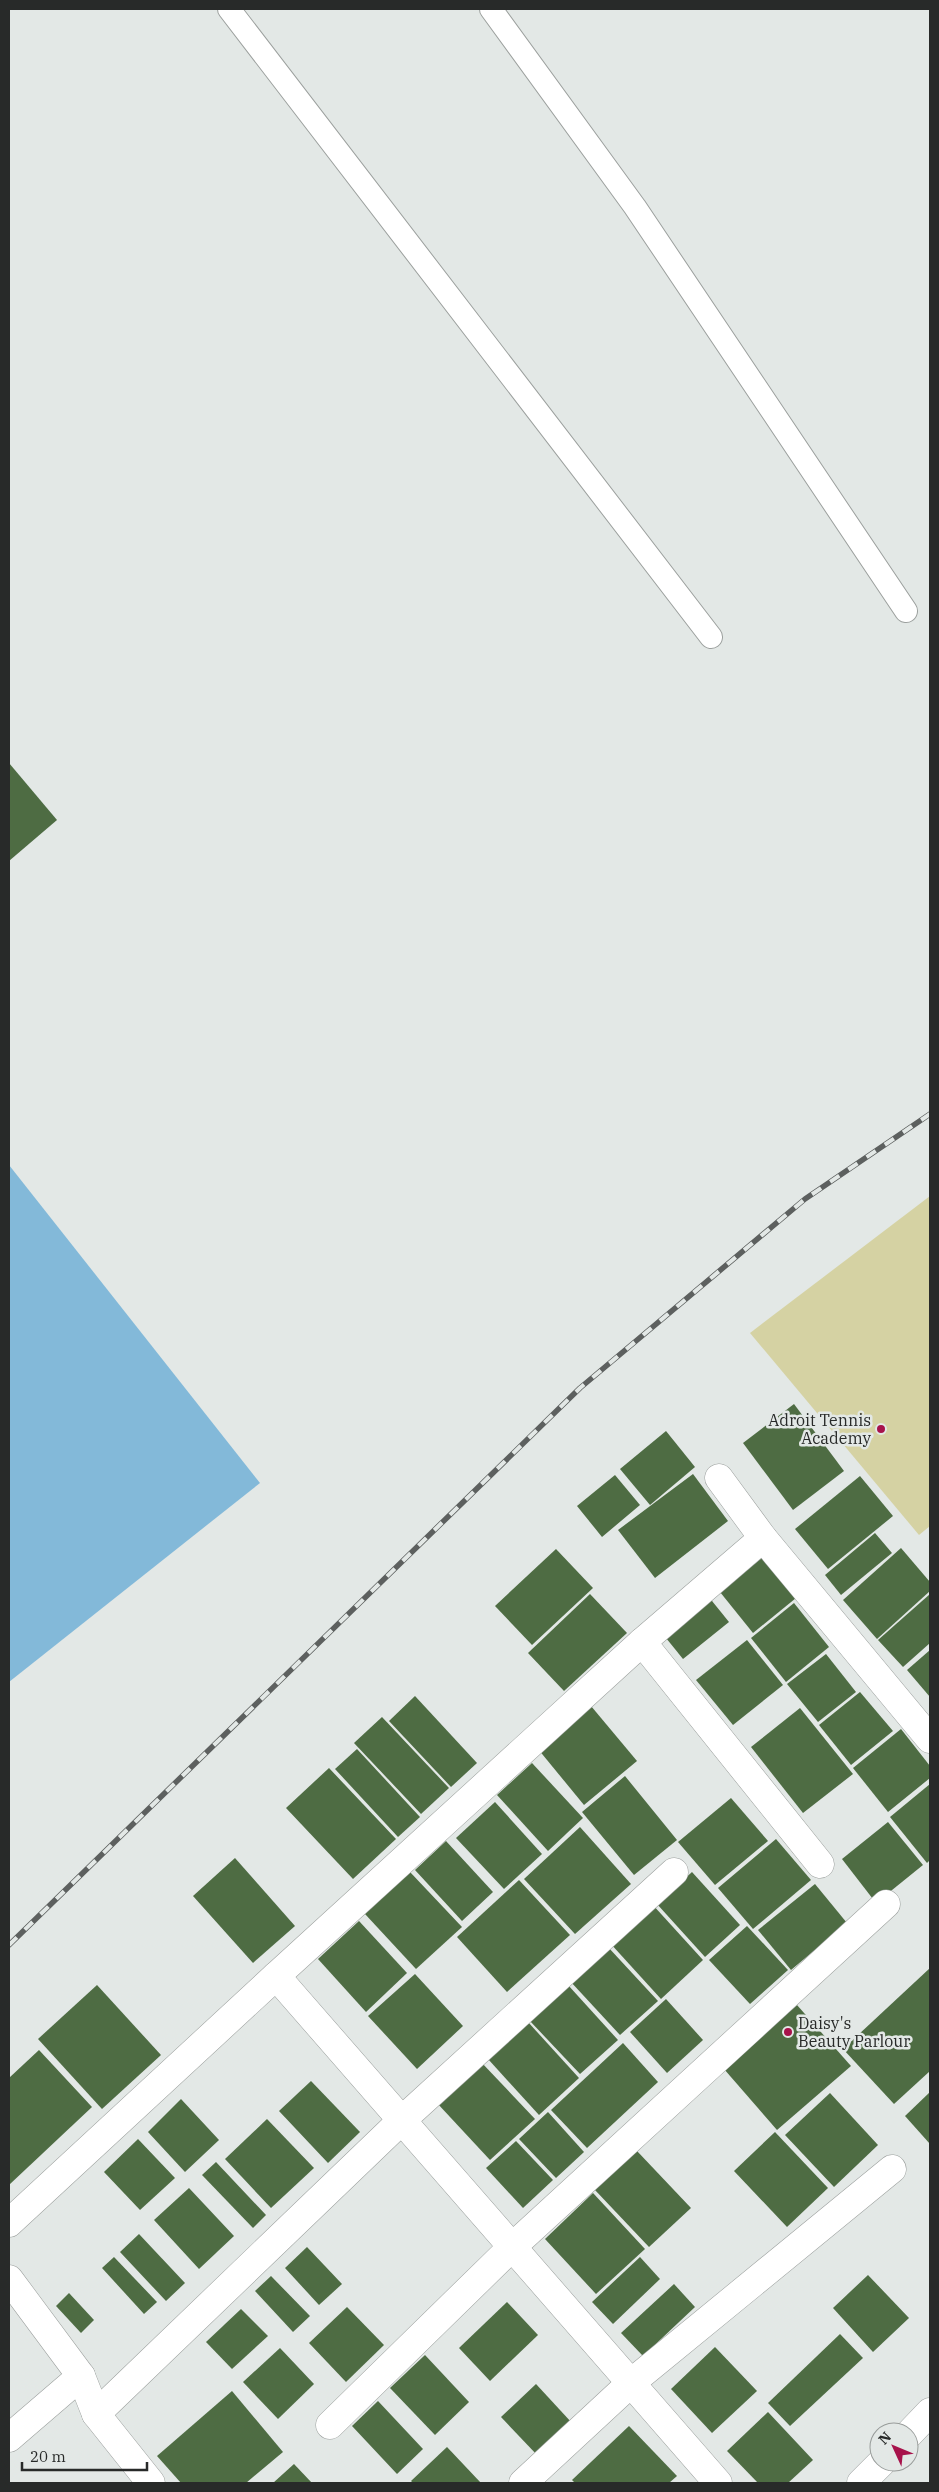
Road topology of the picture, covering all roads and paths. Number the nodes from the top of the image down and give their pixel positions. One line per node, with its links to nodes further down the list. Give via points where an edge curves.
1 (229, 9): 4 (lane)
2 (491, 9): 3 (lane, via 636,207)
3 (906, 610)
4 (711, 637)
5 (719, 1478): 6 (street)
6 (763, 1538): 7 (street); 8 (street)
7 (642, 1642): 9 (street); 12 (street)
8 (930, 1739)
9 (820, 1864)
10 (674, 1872): 13 (street)
11 (886, 1904): 16 (street)
12 (276, 1976): 13 (street); 15 (street)
13 (402, 2120): 16 (street); 21 (street)
14 (892, 2169): 19 (street)
15 (9, 2223)
16 (512, 2247): 19 (street); 23 (street)
17 (9, 2279): 18 (street)
18 (81, 2376): 21 (street); 24 (street)
19 (632, 2382): 27 (street); 28 (street)
20 (930, 2412): 22 (street)
21 (96, 2414): 26 (street)
22 (919, 2424)
23 (330, 2425)
24 (9, 2438)
25 (872, 2472): 29 (street)
26 (151, 2483)
27 (523, 2483)
28 (718, 2483)
29 (861, 2483)

